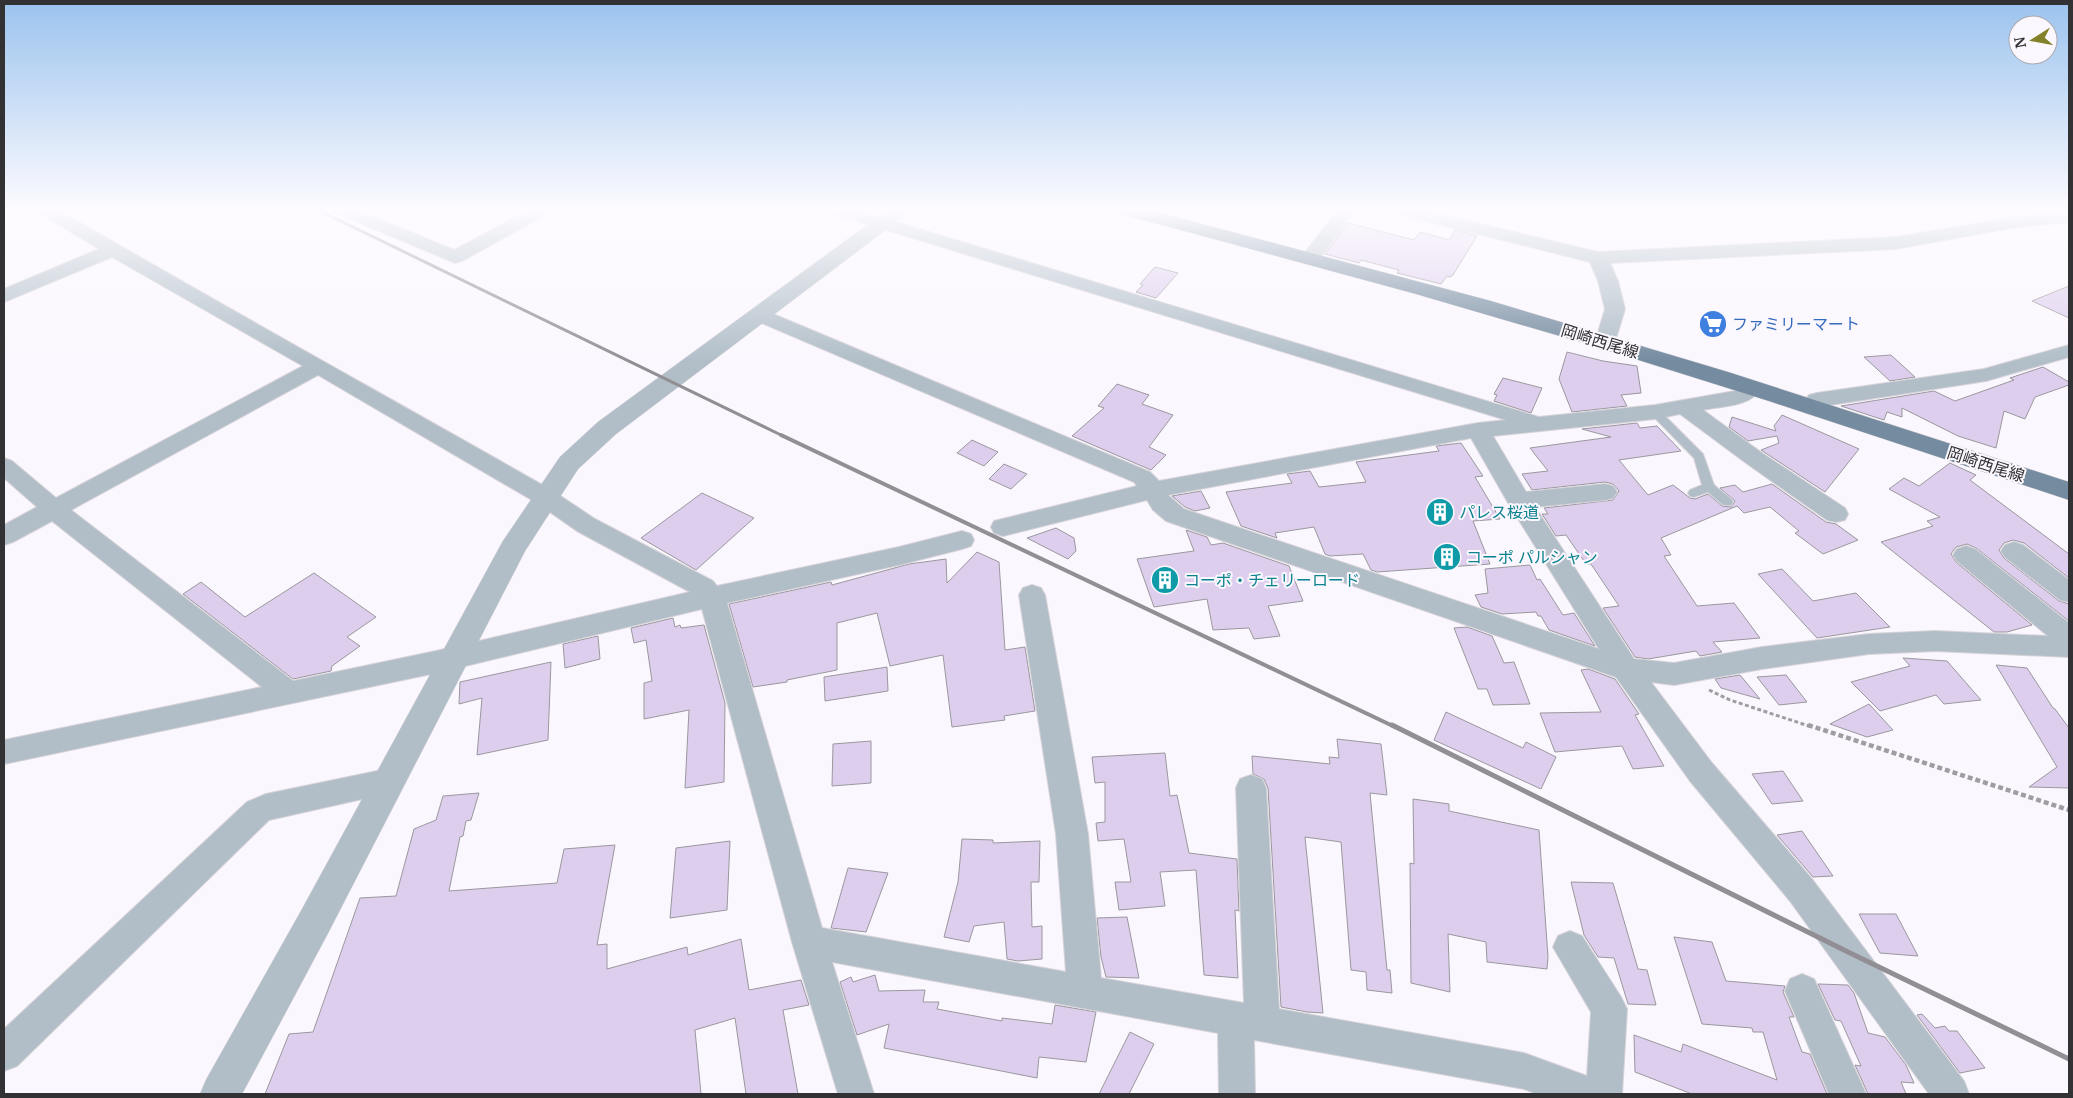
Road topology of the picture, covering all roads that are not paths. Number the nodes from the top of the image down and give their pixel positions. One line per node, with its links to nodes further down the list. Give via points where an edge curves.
1 (88, 260): 7 (street)
2 (130, 260): 11 (street)
3 (832, 260): 8 (street)
4 (1008, 260): 16 (street)
5 (1318, 260): 9 (main road, 岡崎西尾線)
6 (1599, 260): 9 (street, via 1615,309)
7 (4, 296)
8 (759, 315): 20 (street, via 1134,473 1148,481); 24 (street, via 607,428 569,463)
9 (1605, 342): 12 (main road, 岡崎西尾線)
10 (2069, 351): 13 (street, via 1986,374 1817,400)
11 (318, 368): 24 (street); 27 (street)
12 (1750, 388): 13 (main road, 岡崎西尾線); 14 (street, via 1740,396)
13 (1812, 406): 22 (main road, 岡崎西尾線)
14 (1685, 407): 15 (street); 28 (street)
15 (1655, 412): 16 (street); 19 (lane, via 1699,457)
16 (1539, 423): 17 (street)
17 (1478, 430): 20 (street); 25 (street)
18 (4, 466): 27 (street)
19 (1709, 487): 23 (lane); 26 (lane)
20 (1154, 490): 29 (street); 40 (street, via 1161,504 1176,515)
21 (1605, 492): 25 (street)
22 (2069, 492)
23 (1694, 493)
24 (545, 497): 36 (street, via 586,525 704,588); 39 (street, via 513,548)
25 (1520, 501): 40 (street)
26 (1727, 502)
27 (53, 510): 30 (street); 41 (street)
28 (1836, 514)
29 (1003, 527)
30 (4, 536)
31 (962, 540): 36 (street)
32 (2014, 551): 34 (street)
33 (1966, 555): 37 (street)
34 (2069, 593)
35 (1032, 595): 47 (street, via 1072,834)
36 (712, 597): 39 (street); 45 (street)
37 (2069, 638)
38 (2069, 647): 40 (street, via 1935,641 1869,644 1674,674)
39 (456, 656): 41 (street); 43 (street)
40 (1626, 669): 57 (street, via 1701,772 1801,890)
41 (288, 692): 42 (street)
42 (4, 752)
43 (387, 782): 50 (street, via 258,811); 51 (street)
44 (1252, 788): 49 (street)
45 (810, 942): 47 (street); 52 (street)
46 (1570, 947): 55 (street, via 1609,1009)
47 (1085, 991): 49 (street)
48 (1802, 991): 56 (street)
49 (1249, 1021): 53 (street); 54 (street, via 1524,1071)
50 (4, 1053)
51 (220, 1094)
52 (856, 1094)
53 (1236, 1094)
54 (1585, 1094)
55 (1604, 1094)
56 (1848, 1094)
57 (1951, 1094)

